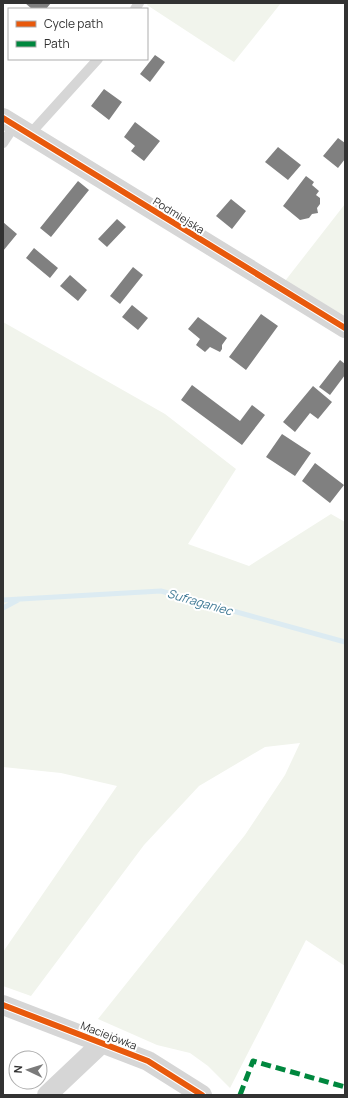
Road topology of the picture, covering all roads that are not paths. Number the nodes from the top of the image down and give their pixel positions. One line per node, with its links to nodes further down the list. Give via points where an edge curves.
1 (97, 60): 2 (lane)
2 (16, 126): 3 (lane); 4 (street, Podmiejska)
3 (3, 142)
4 (345, 328)
5 (3, 1005): 6 (street, Maciejówka)
6 (102, 1043): 7 (street); 8 (street, Maciejówka, via 148,1061)
7 (46, 1095)
8 (202, 1095)

